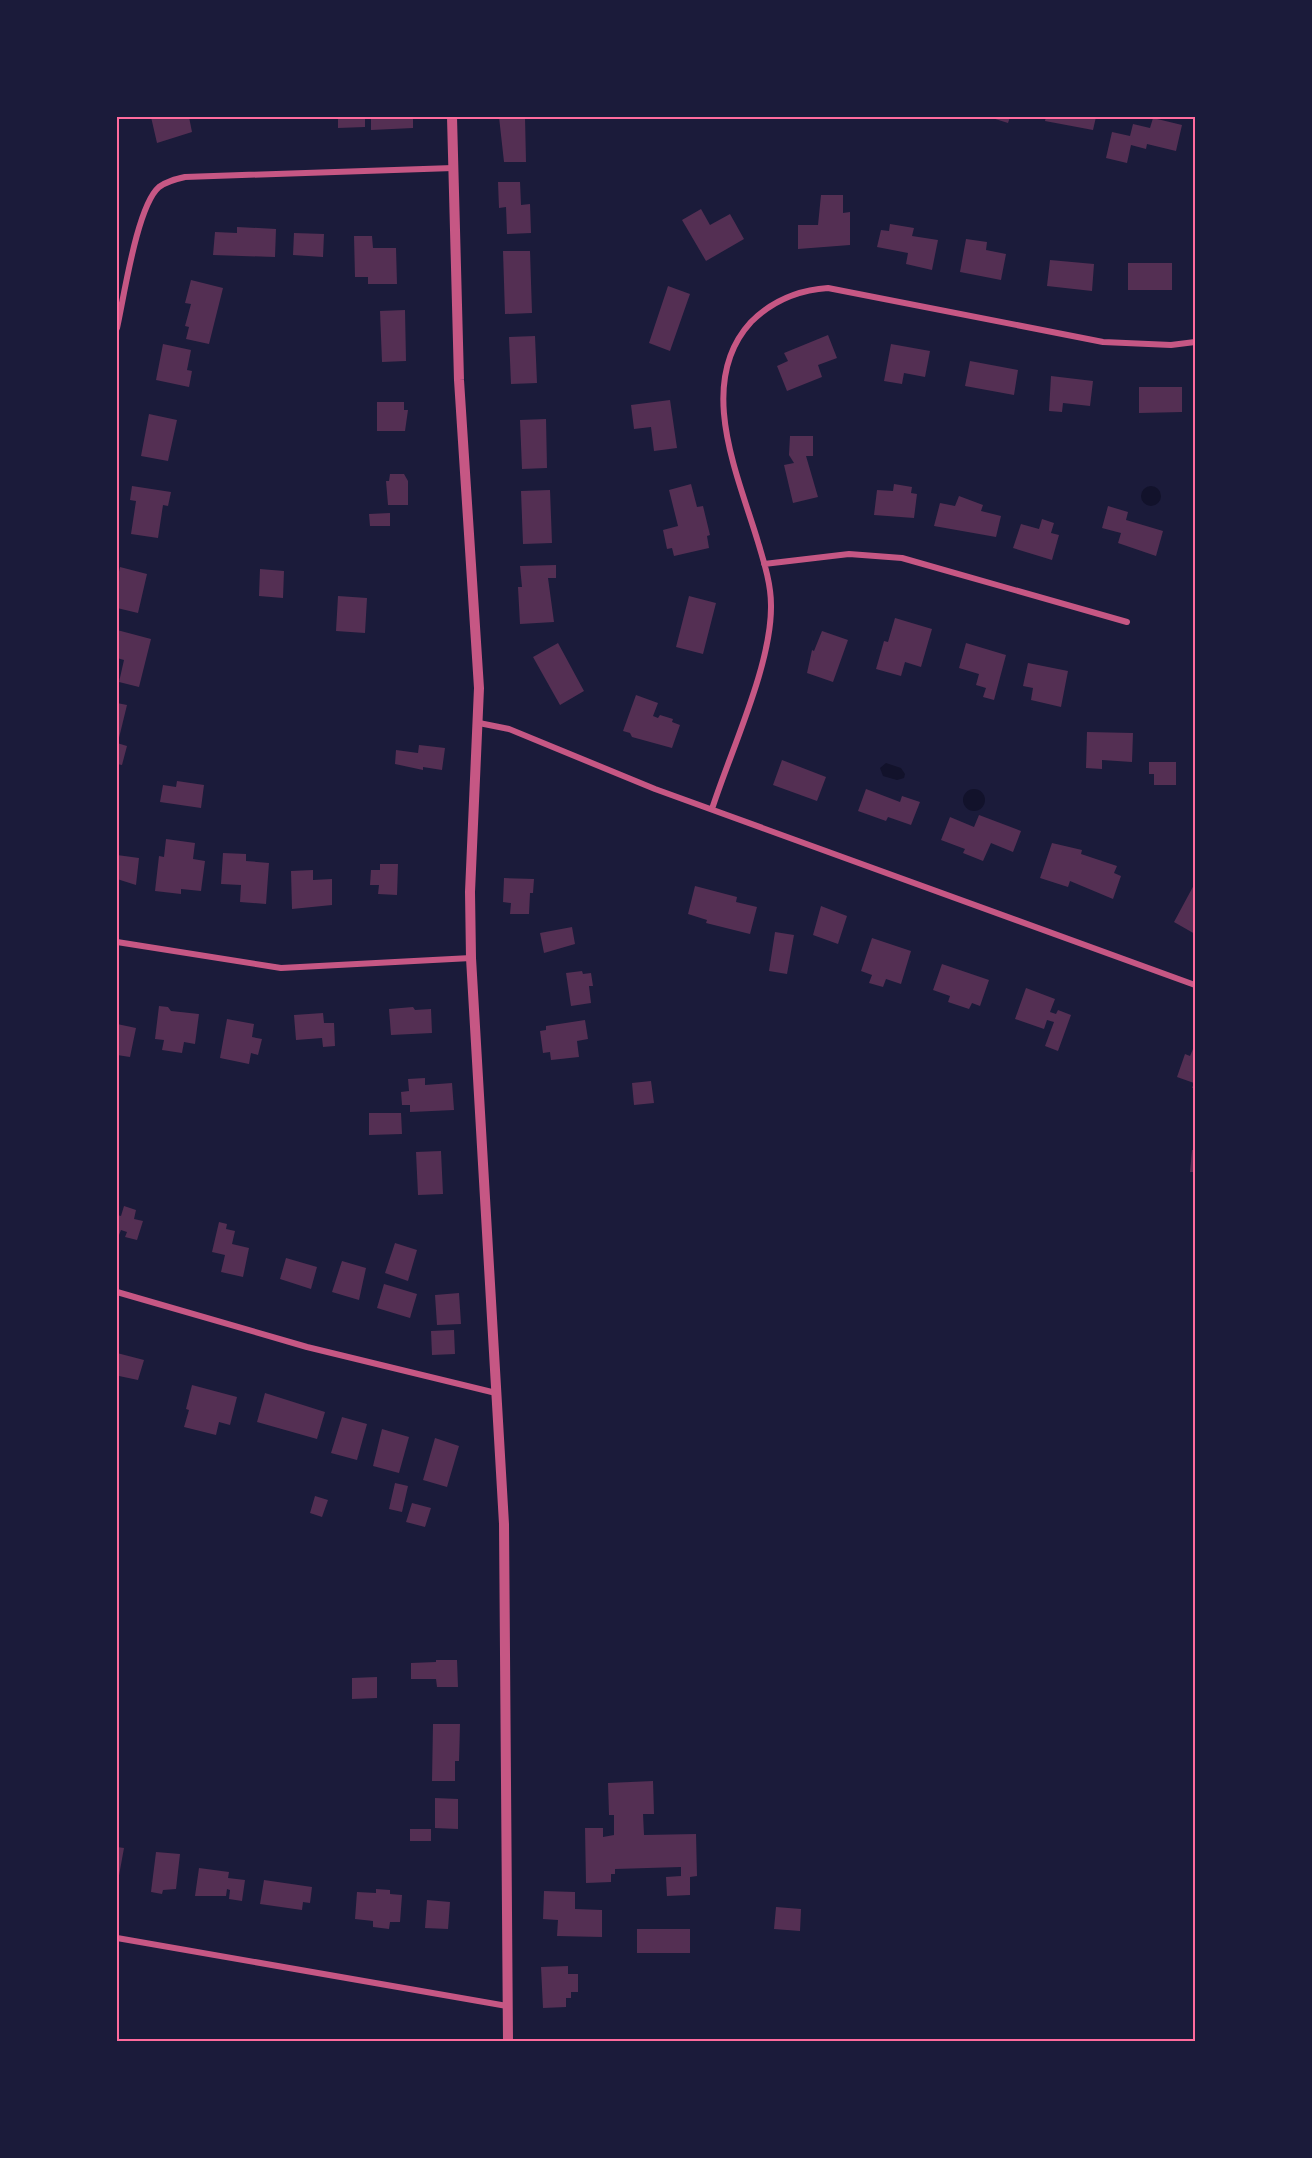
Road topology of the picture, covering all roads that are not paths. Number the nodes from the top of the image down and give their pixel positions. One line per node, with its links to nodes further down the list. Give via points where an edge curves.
1 (452, 117): 2 (street)
2 (453, 168): 3 (street, via 171,180 159,187 144,211); 7 (street, via 459,380)
3 (117, 328)
4 (1195, 342): 5 (street, via 1103,342 828,288 783,298 744,330 726,368 723,418)
5 (764, 564): 6 (street, via 849,554 902,558); 8 (street, via 772,602 770,637)
6 (1127, 622)
7 (479, 723): 8 (street, via 509,729); 10 (street)
8 (712, 809): 11 (street)
9 (117, 942): 10 (street, via 280,968)
10 (471, 958): 13 (street)
11 (1195, 985)
12 (117, 1292): 13 (street, via 307,1347)
13 (496, 1393): 15 (street, via 506,1611)
14 (117, 1938): 15 (street)
15 (507, 2006): 16 (street)
16 (508, 2041)

